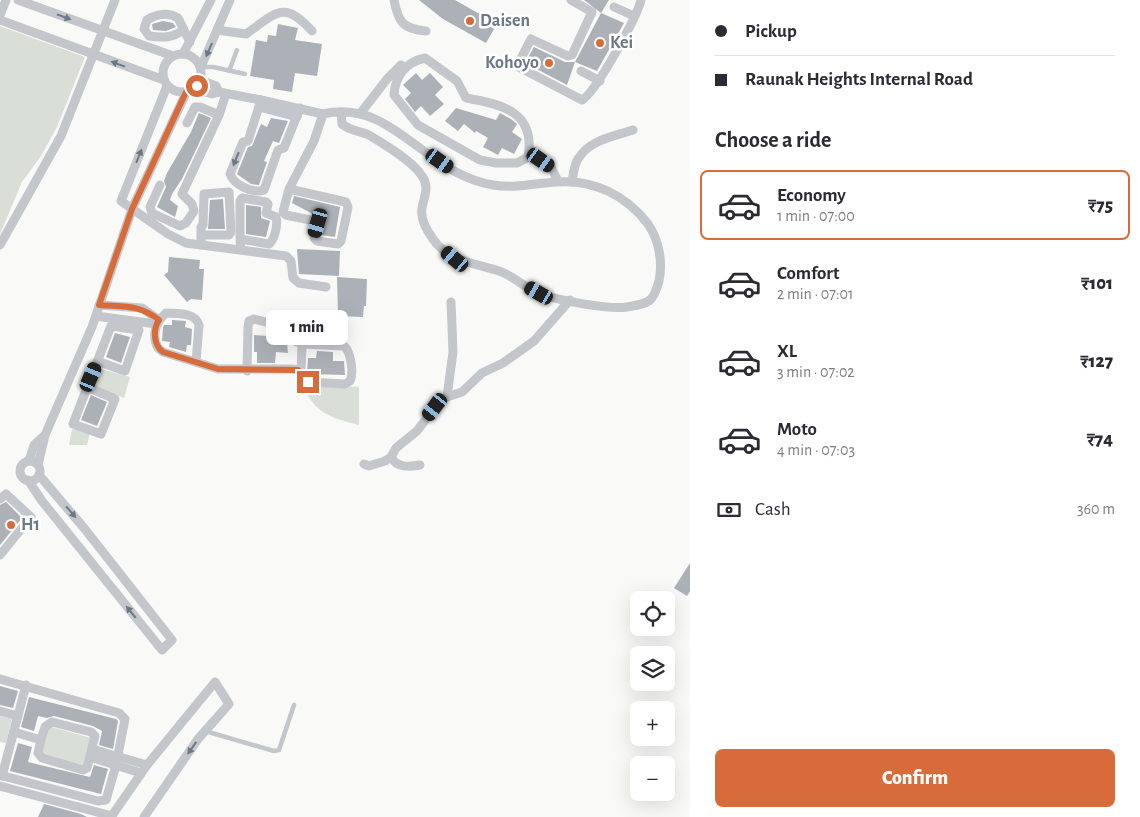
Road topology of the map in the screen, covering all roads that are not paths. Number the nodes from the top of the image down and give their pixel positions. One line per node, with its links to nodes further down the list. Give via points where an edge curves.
1 (6, 0): 10 (street)
2 (18, 0): 13 (street, one-way to 13)
3 (115, 0): 13 (street)
4 (211, 0): 18 (street)
5 (230, 0): 15 (street)
6 (394, 0): 17 (street, via 397,16 403,24 412,30)
7 (571, 0): 29 (street, via 592,12 572,55 530,39 517,66 582,100)
8 (641, 0): 11 (street)
9 (614, 7): 11 (street)
10 (0, 16)
11 (634, 16): 29 (street)
12 (0, 20): 20 (street)
13 (103, 30): 20 (street); 22 (street)
14 (184, 30): 18 (street)
15 (217, 30): 16 (street, via 246,34 280,10 289,10 299,15); 24 (street, one-way to 24)
16 (312, 31)
17 (426, 31)
18 (190, 42): 21 (street)
19 (237, 50): 25 (lane)
20 (92, 54): 30 (street, one-way to 20); 50 (street, via 60,136)
21 (183, 54): 22 (street); 24 (street, via 194,58)
22 (173, 56): 30 (street, via 165,64)
23 (401, 66): 37 (street)
24 (201, 67): 25 (lane); 28 (street)
25 (229, 70): 27 (lane)
26 (581, 71): 29 (street)
27 (245, 74)
28 (200, 80): 31 (street); 32 (street, via 216,86)
29 (600, 80)
30 (165, 83): 31 (street, via 179,93); 46 (street, one-way to 30, via 121,202)
31 (190, 91): 32 (street); 46 (street)
32 (222, 93): 33 (street); 38 (street)
33 (260, 103): 34 (street); 34 (street, one-way to 34, via 248,141 244,142 230,174 238,185 260,192 264,190 278,150 284,148)
34 (298, 112): 36 (street)
35 (341, 113): 36 (street); 37 (street); 53 (street, via 345,127 366,134 396,152 422,176 427,190 421,210 424,223 434,241 455,259 501,272 539,293)
36 (323, 114): 45 (street, via 314,141)
37 (360, 114): 42 (street, via 384,122 454,171 494,185)
38 (219, 115): 39 (street, via 195,107); 44 (street, via 182,194 194,210 186,223 180,226 152,213 150,208)
39 (187, 123)
40 (633, 130): 43 (street, via 596,142 584,152 578,159)
41 (528, 157): 41 (street, via 517,163 480,160 418,125 394,95 400,72 416,60 425,58 457,81 466,98 505,107 523,121 530,145); 42 (street, via 551,167)
42 (558, 181): 43 (street)
43 (572, 182): 53 (street, via 608,190 636,208 651,229 659,248 660,273 655,296 646,304 622,308)
44 (160, 184)
45 (289, 189): 45 (street, via 346,202 348,207 338,244 317,241 314,238 318,223 315,221 283,212)
46 (132, 209): 49 (street, via 168,234 186,243); 55 (street)
47 (201, 235): 47 (street, via 204,194 229,192 231,232 228,235); 49 (street)
48 (240, 239): 48 (street, via 242,198 266,202 266,213 277,220 272,242); 51 (street)
49 (201, 245): 51 (street)
50 (0, 246)
51 (241, 250): 52 (street, via 286,256 291,261 293,278 299,284)
52 (326, 287)
53 (570, 300): 68 (street, via 534,341 482,373 462,392)
54 (451, 302): 68 (street, via 453,352)
55 (99, 305): 56 (street); 57 (street, via 142,308)
56 (96, 316): 57 (street); 58 (street)
57 (158, 322): 62 (street, via 155,341 160,350); 62 (street, via 166,313 190,315 197,320)
58 (92, 327): 59 (street); 63 (street)
59 (108, 332): 61 (street); 61 (street, via 111,326 139,330 125,371)
60 (302, 344): 64 (street, via 292,340 282,326 251,320 248,326); 65 (street); 65 (street, via 344,346 348,350 352,376 345,384 308,382)
61 (98, 361): 66 (street)
62 (196, 362): 64 (street, via 210,368)
63 (74, 371): 66 (street); 69 (street)
64 (247, 371): 65 (street, via 294,369)
65 (301, 373)
66 (91, 377): 67 (street)
67 (88, 387): 67 (street, via 115,399 102,434 73,424)
68 (447, 397): 70 (street)
69 (45, 435): 71 (street, via 34,445); 73 (street)
70 (391, 457): 72 (street, via 385,462); 74 (street, via 400,465)
71 (29, 461): 73 (street); 76 (street, via 21,465 20,472)
72 (364, 464)
73 (38, 465): 75 (street)
74 (420, 465)
75 (39, 475): 76 (street); 76 (street, one-way to 76, via 172,640 162,650)
76 (28, 480)
77 (0, 499): 78 (street, via 6,494 31,517)
78 (0, 555)
79 (0, 679): 80 (street)
80 (26, 685): 83 (street); 90 (street, via 119,713 125,719)
81 (294, 705): 84 (lane, via 279,750)
82 (0, 711): 83 (street)
83 (18, 716): 85 (street)
84 (205, 731): 91 (street, via 229,704 215,682); 96 (street, one-way to 96)
85 (14, 732): 86 (street); 88 (street)
86 (41, 740): 89 (street, via 38,753 42,758 85,770); 89 (street, via 45,727 52,722 94,733)
87 (0, 745): 88 (street)
88 (10, 748): 93 (street)
89 (91, 753): 90 (street)
90 (117, 761): 91 (street); 92 (street); 93 (street, via 108,796 102,802)
91 (147, 765): 92 (street)
92 (141, 773): 95 (street)
93 (1, 776)
94 (0, 786): 95 (street)
95 (111, 816)
96 (144, 817)

